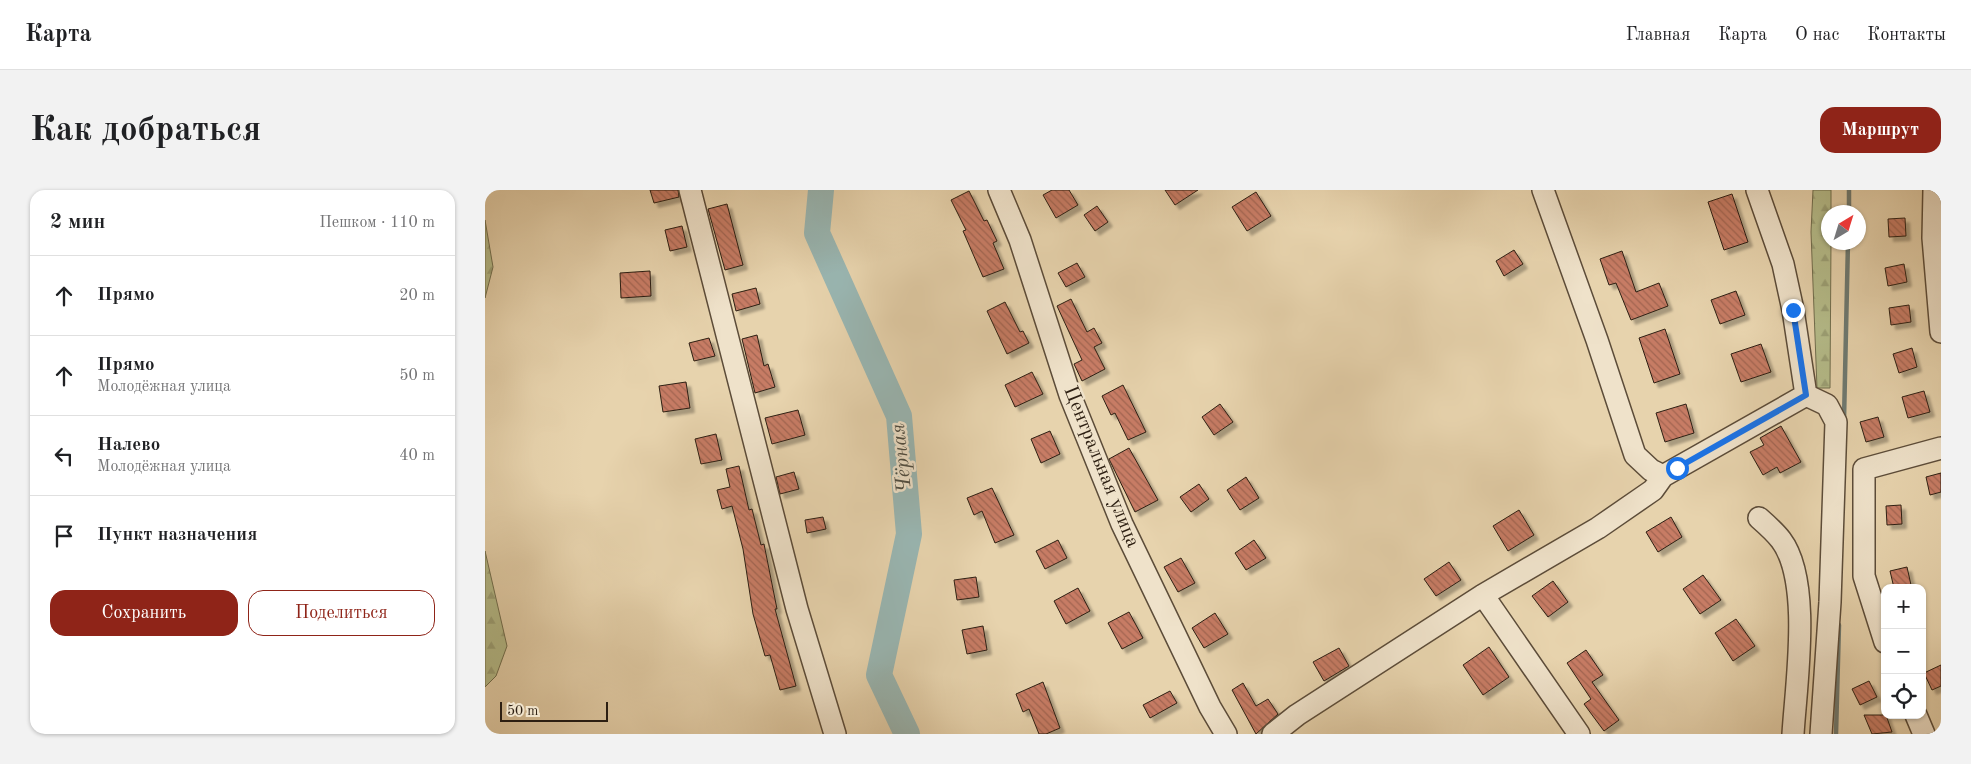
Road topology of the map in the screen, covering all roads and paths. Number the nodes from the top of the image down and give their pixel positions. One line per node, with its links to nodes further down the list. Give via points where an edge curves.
1 (690, 190): 14 (street, via 797,609)
2 (999, 190): 15 (street, Центральная улица, via 1020,240 1070,395 1122,524)
3 (1543, 190): 9 (street, via 1635,455)
4 (1757, 190): 7 (street, via 1783,264)
5 (1934, 190): 6 (street, via 1933,238)
6 (1941, 332)
7 (1806, 395): 9 (street); 19 (street, via 1827,405 1836,422 1830,602)
8 (1941, 448): 12 (street, via 1864,469 1864,576)
9 (1663, 476): 11 (street, via 1653,490 1598,528)
10 (1759, 518): 18 (street, via 1782,540 1794,566 1800,618)
11 (1483, 595): 16 (street, via 1297,715); 17 (street)
12 (1881, 629)
13 (1918, 719): 20 (street)
14 (835, 734)
15 (1226, 734)
16 (1273, 734)
17 (1579, 734)
18 (1793, 734)
19 (1821, 734)
20 (1924, 734)

